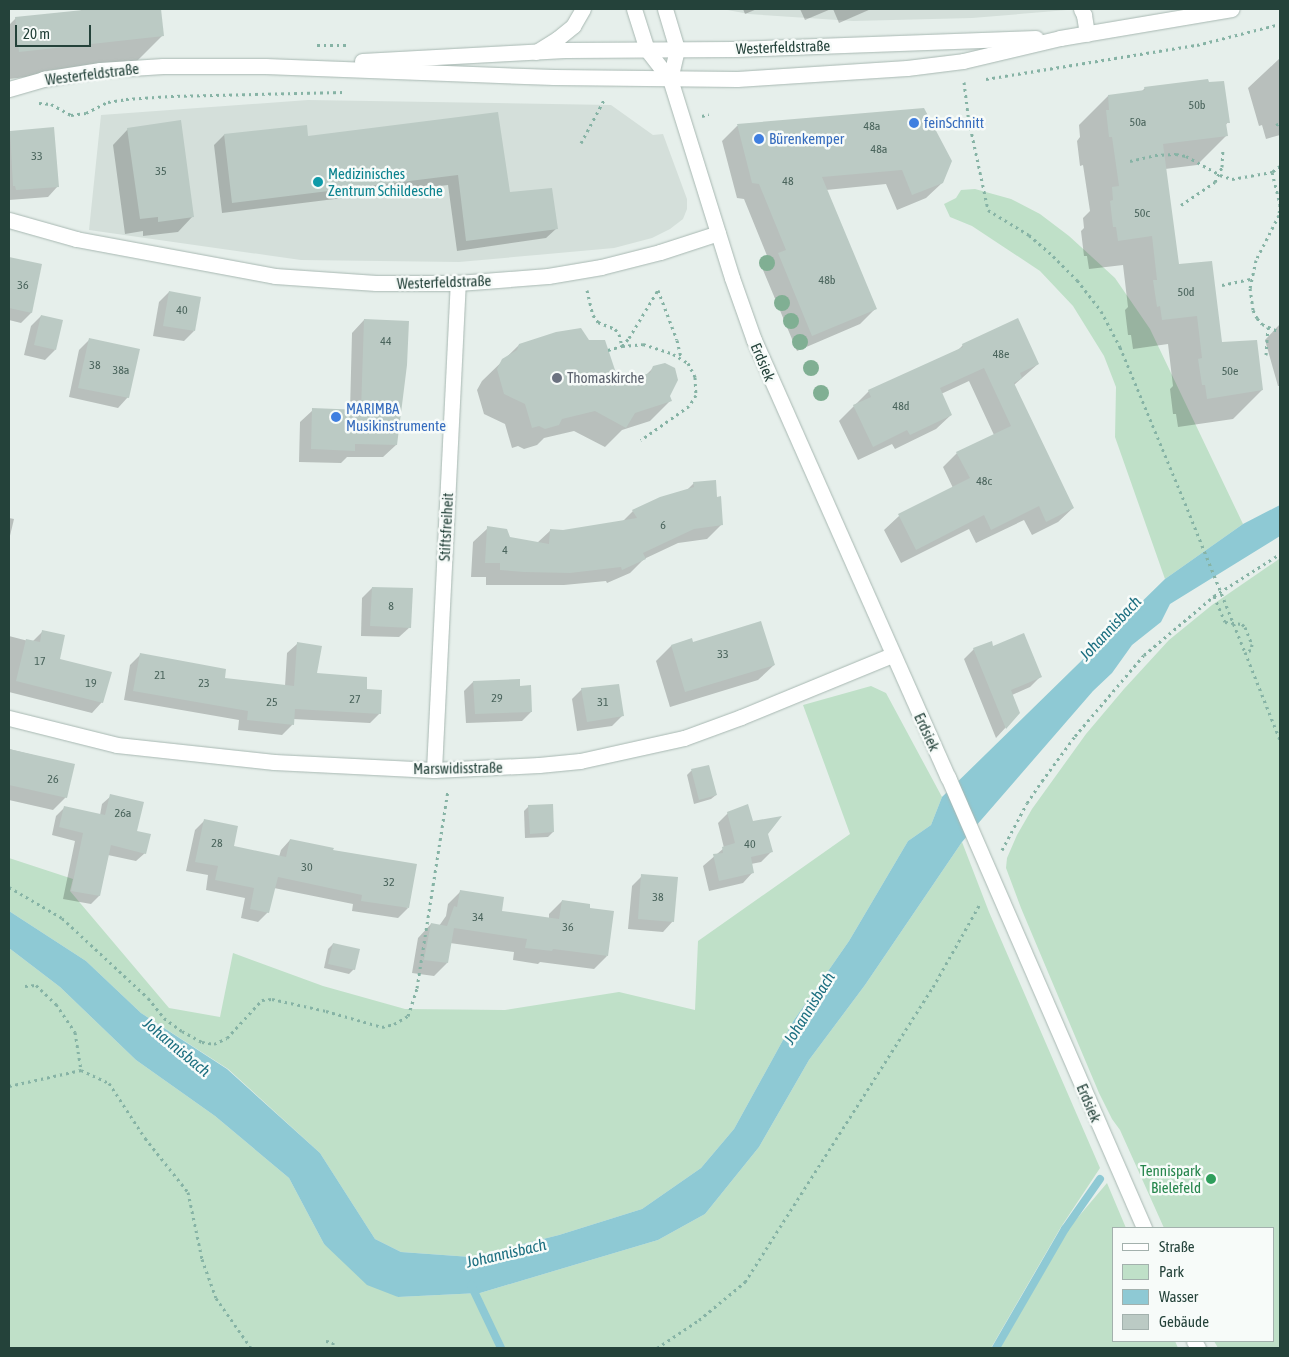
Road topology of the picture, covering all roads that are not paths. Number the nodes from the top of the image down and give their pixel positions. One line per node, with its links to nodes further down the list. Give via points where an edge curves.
1 (584, 9): 10 (street, via 573,26)
2 (634, 9): 8 (street)
3 (665, 9): 9 (street)
4 (1081, 9): 6 (street)
5 (1232, 9): 6 (street, Westerfeldstraße)
6 (1087, 34): 7 (street, Westerfeldstraße)
7 (1060, 38): 9 (street, Westerfeldstraße); 12 (street, Westerfeldstraße, via 979,58 907,68 737,79)
8 (648, 50): 9 (street, Westerfeldstraße); 10 (street, Westerfeldstraße); 12 (street)
9 (677, 50): 12 (street)
10 (536, 52): 11 (street, Westerfeldstraße)
11 (265, 66): 12 (street, Westerfeldstraße); 13 (street, Westerfeldstraße, via 100,70 43,79)
12 (670, 79): 15 (street)
13 (9, 89)
14 (9, 220): 16 (street, Westerfeldstraße, via 76,239 274,276 376,283)
15 (718, 233): 16 (street, Westerfeldstraße, via 660,252 583,270); 17 (street, Erdsiek, via 754,340)
16 (458, 283): 19 (street, Stiftsfreiheit)
17 (892, 656): 19 (street, Marswidisstraße, via 741,717 649,747 580,760); 20 (street, Erdsiek)
18 (9, 718): 19 (street, Marswidisstraße, via 117,745 274,762)
19 (434, 770)
20 (1144, 1227)

